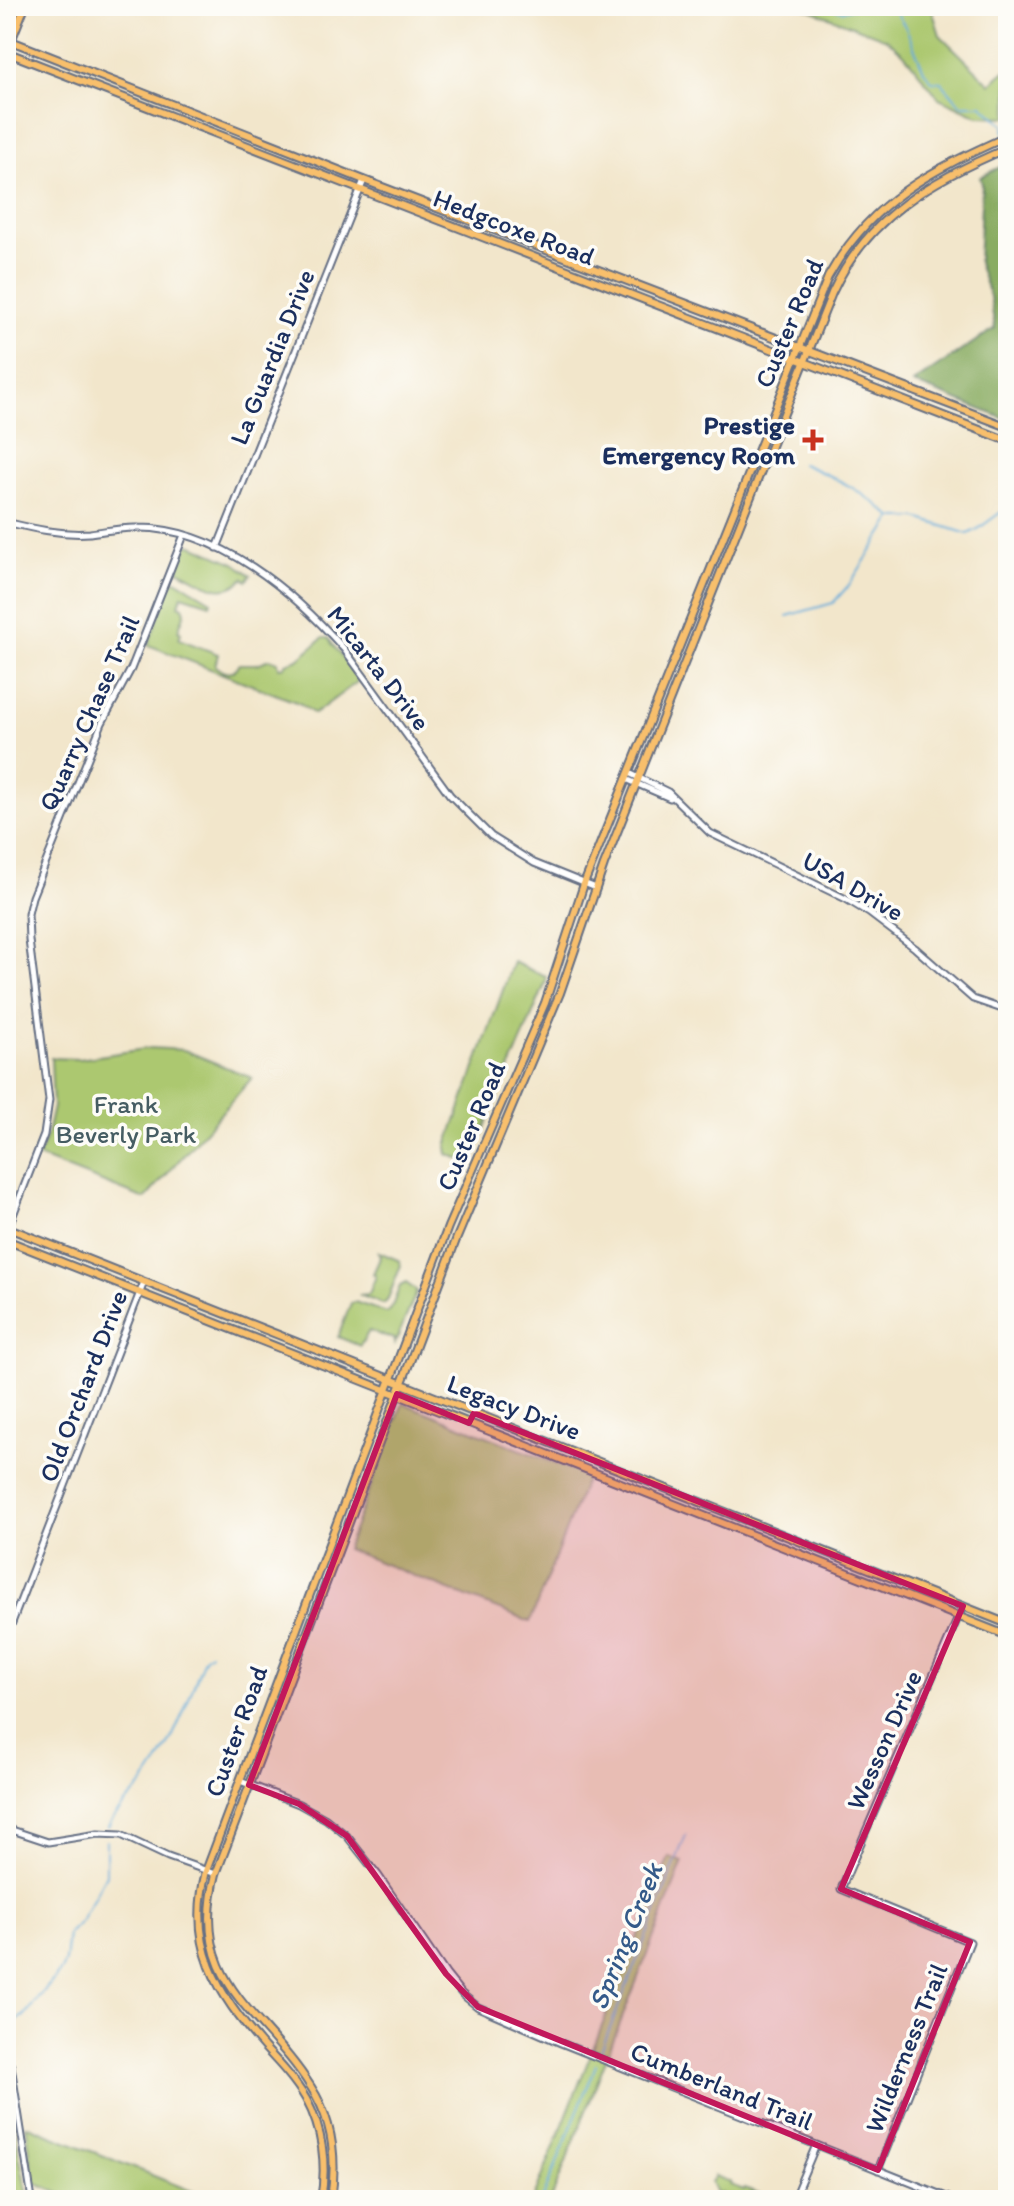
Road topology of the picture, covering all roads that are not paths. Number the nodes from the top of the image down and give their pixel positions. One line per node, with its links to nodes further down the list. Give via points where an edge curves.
1 (15, 6): 3 (main road)
2 (25, 6): 4 (main road)
3 (6, 29)
4 (9, 40): 5 (main road); 6 (main road, Hedgcoxe Road)
5 (6, 53): 7 (main road, Hedgcoxe Road)
6 (89, 72): 7 (main road); 10 (main road, Hedgcoxe Road)
7 (85, 82): 11 (main road, Hedgcoxe Road)
8 (1008, 136): 14 (main road, Custer Road, via 915,182 864,225 828,277)
9 (1008, 148): 15 (main road, Custer Road, via 920,191 883,222 840,275)
10 (364, 180): 11 (street, La Guardia Drive); 12 (main road, Hedgcoxe Road)
11 (361, 189): 13 (main road, Hedgcoxe Road); 26 (street, La Guardia Drive)
12 (687, 303): 13 (main road); 14 (main road, Hedgcoxe Road)
13 (682, 314): 16 (main road, Hedgcoxe Road)
14 (800, 347): 15 (main road, Hedgcoxe Road); 16 (main road, Custer Road)
15 (809, 350): 17 (main road, Custer Road); 18 (main road, Hedgcoxe Road)
16 (795, 358): 17 (main road, Hedgcoxe Road); 21 (main road, Custer Road)
17 (804, 361): 19 (main road, Hedgcoxe Road); 22 (main road, Custer Road)
18 (920, 393): 19 (main road); 20 (main road, Hedgcoxe Road)
19 (915, 404): 23 (main road, Hedgcoxe Road)
20 (1008, 427)
21 (765, 431): 22 (main road); 27 (main road, Custer Road)
22 (775, 434): 28 (main road, Custer Road)
23 (1008, 441)
24 (6, 522): 25 (street, Micarta Drive, via 46,531 137,527)
25 (184, 535): 26 (street, Micarta Drive); 32 (street, Quarry Chase Trail, via 32,897 29,940 49,1100 44,1135)
26 (217, 548): 29 (street, Micarta Drive, via 273,580 326,628 450,795 491,836 534,863)
27 (627, 776): 28 (street, USA Drive); 29 (main road, Custer Road)
28 (638, 780): 30 (main road, Custer Road); 31 (street, USA Drive, via 675,800 710,833 869,913 973,999)
29 (584, 884): 30 (street, Micarta Drive); 35 (main road, Custer Road, via 545,1003)
30 (596, 888): 36 (main road, Custer Road, via 560,993)
31 (1008, 1011)
32 (7, 1229): 34 (main road, Legacy Drive)
33 (6, 1240): 37 (main road, Legacy Drive)
34 (144, 1282): 37 (street, Old Orchard Drive); 38 (main road, Legacy Drive)
35 (426, 1286): 36 (main road); 40 (main road, Custer Road)
36 (437, 1290): 41 (main road, Custer Road)
37 (140, 1293): 39 (main road, Legacy Drive); 52 (street, Old Orchard Drive)
38 (300, 1344): 39 (main road); 40 (main road, Legacy Drive)
39 (296, 1355): 42 (main road, Legacy Drive)
40 (391, 1380): 41 (main road, Legacy Drive); 42 (main road, Custer Road)
41 (401, 1385): 43 (main road, Custer Road); 44 (main road, Legacy Drive)
42 (387, 1391): 43 (main road, Legacy Drive); 46 (main road, Custer Road)
43 (397, 1394): 45 (main road, Legacy Drive); 47 (main road, Custer Road)
44 (474, 1413): 45 (main road); 48 (main road, Legacy Drive)
45 (469, 1423): 49 (main road, Legacy Drive)
46 (359, 1464): 47 (main road); 53 (main road, Custer Road)
47 (369, 1468): 54 (main road, Custer Road)
48 (963, 1606): 49 (street, Wesson Drive); 50 (main road, Legacy Drive)
49 (959, 1616): 51 (main road, Legacy Drive); 60 (street, Wesson Drive, via 841,1889)
50 (1008, 1624)
51 (1008, 1636)
52 (6, 1638)
53 (269, 1702): 54 (main road); 55 (main road, Custer Road)
54 (279, 1705): 56 (main road, Custer Road)
55 (240, 1781): 56 (street, Cumberland Trail); 58 (main road, Custer Road)
56 (249, 1785): 59 (main road, Custer Road); 66 (street, Cumberland Trail, via 299,1804 347,1836 446,1974 478,2007)
57 (6, 1828): 58 (street, via 48,1842 121,1835)
58 (206, 1871): 59 (street); 62 (main road, Custer Road, via 200,1917)
59 (216, 1874): 61 (main road, Custer Road, via 210,1921)
60 (970, 1942): 67 (street, Wilderness Trail)
61 (218, 1961): 62 (main road); 64 (main road, Custer Road, via 232,1991 305,2078)
62 (207, 1964): 65 (main road, Custer Road, via 224,1999 292,2078)
63 (6, 2056): 68 (street)
64 (325, 2117): 65 (main road); 70 (main road, Custer Road, via 334,2155)
65 (315, 2120): 69 (main road, Custer Road, via 324,2167)
66 (816, 2145): 67 (street, Cumberland Trail); 71 (street)
67 (878, 2170): 72 (street, Cumberland Trail)
68 (32, 2200)
69 (321, 2200)
70 (331, 2200)
71 (793, 2200)
72 (954, 2200)

